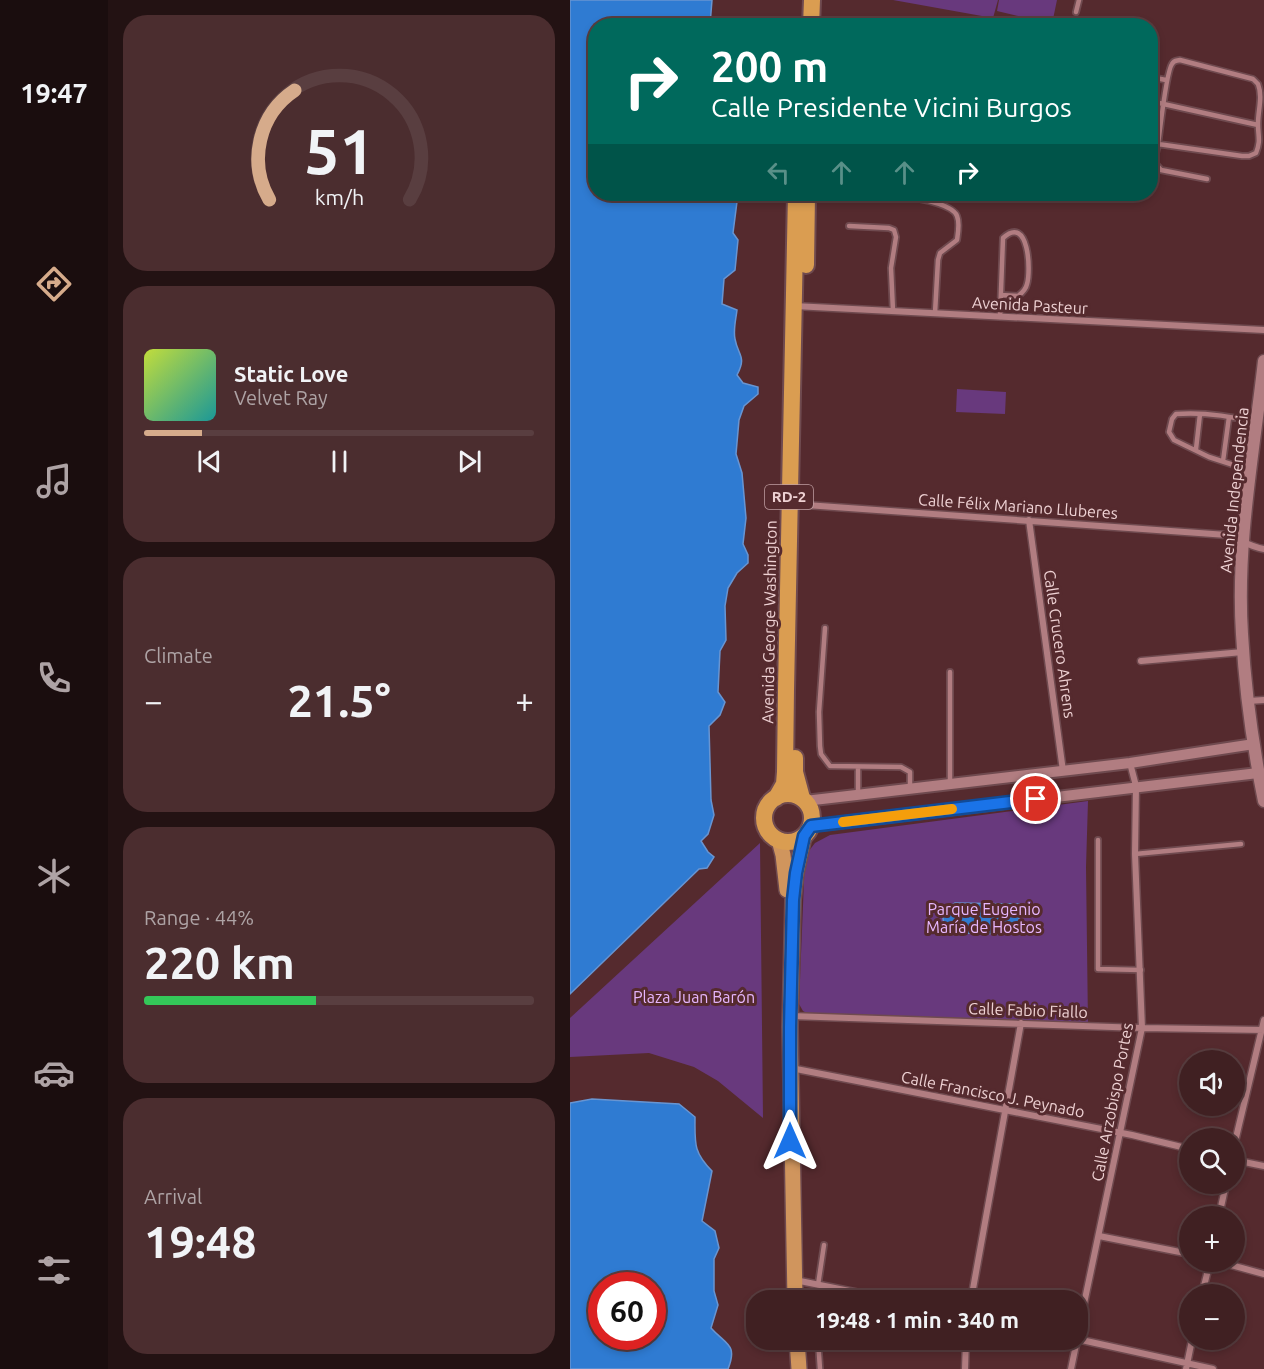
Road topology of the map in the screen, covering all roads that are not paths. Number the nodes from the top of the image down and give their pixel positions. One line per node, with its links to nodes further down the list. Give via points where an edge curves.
1 (800, 0): 5 (highway)
2 (812, 0): 6 (highway)
3 (1079, 0): 4 (lane)
4 (1076, 12)
5 (800, 18)
6 (811, 18)
7 (1158, 78): 8 (lane)
8 (1166, 80): 10 (lane); 11 (lane, via 1171,65 1180,60 1253,79 1261,93)
9 (1158, 103): 10 (lane)
10 (1164, 104): 11 (lane); 13 (lane)
11 (1258, 125): 12 (lane)
12 (1262, 142): 13 (lane, via 1256,153 1248,156)
13 (1158, 144)
14 (1158, 167): 15 (lane)
15 (1207, 179)
16 (796, 201): 21 (highway, Avenida George Washington / RD-2)
17 (806, 201): 21 (highway, Avenida George Washington / RD-2)
18 (928, 201): 23 (lane, via 954,210 959,223 957,240 940,252)
19 (849, 226): 22 (lane, via 894,231)
20 (1001, 295): 20 (lane, via 1003,238 1016,234 1028,249 1027,284 1018,296); 24 (lane)
21 (799, 306): 22 (street, Avenida Pasteur); 33 (highway, Avenida George Washington / RD-2)
22 (893, 311): 23 (street, Avenida Pasteur)
23 (935, 313): 24 (street, Avenida Pasteur)
24 (1000, 317): 25 (street, Avenida Pasteur)
25 (1264, 330)
26 (1264, 361): 29 (main road, Avenida Independencia)
27 (1200, 414): 28 (lane); 30 (lane); 30 (lane, via 1176,414 1169,432 1174,440)
28 (1229, 417): 29 (lane); 31 (lane)
29 (1257, 423): 32 (main road, Avenida Independencia)
30 (1196, 449): 31 (lane)
31 (1222, 461): 32 (lane)
32 (1251, 471): 35 (main road, Avenida Independencia)
33 (794, 504): 34 (street, Calle Félix Mariano Lluberes); 52 (highway, Avenida George Washington / RD-2, via 786,760 784,784); 53 (highway, Avenida George Washington / RD-2, via 795,772)
34 (1029, 520): 35 (street, Calle Félix Mariano Lluberes, via 1227,535); 46 (street, Calle Crucero Ahrens)
35 (1243, 542): 36 (street, Calle Félix Mariano Lluberes); 38 (main road, Avenida Independencia)
36 (1264, 549)
37 (825, 628): 45 (lane, via 820,754 830,766)
38 (1243, 652): 39 (street); 42 (main road, Avenida Independencia)
39 (1141, 661)
40 (950, 672): 48 (lane)
41 (1264, 700): 42 (street)
42 (1248, 701): 43 (main road, Avenida Independencia)
43 (1254, 744): 44 (street); 47 (main road, Avenida Independencia)
44 (1130, 763): 46 (street); 49 (street, Calle Arzobispo Portes)
45 (858, 767): 50 (lane, via 907,769); 51 (lane)
46 (1063, 771): 48 (street)
47 (1258, 773): 49 (street); 54 (main road, Avenida Independencia)
48 (950, 785): 50 (street)
49 (1136, 786): 55 (street); 59 (street, Calle Arzobispo Portes)
50 (910, 789): 51 (street)
51 (858, 795): 53 (street)
52 (776, 798): 53 (highway, via 789,794); 56 (highway, RD-2, via 765,817 770,833)
53 (804, 800): 55 (highway, RD-2, via 812,815)
54 (1264, 801)
55 (807, 831): 56 (highway, via 789,842); 60 (main road, RD-2, via 796,873)
56 (779, 840): 60 (main road, RD-2, via 786,873)
57 (1098, 840): 61 (lane, via 1098,969)
58 (1241, 844): 59 (lane)
59 (1135, 854): 61 (street, Calle Arzobispo Portes)
60 (791, 949): 62 (main road, RD-2)
61 (1142, 970): 65 (street, Calle Arzobispo Portes)
62 (791, 1016): 64 (street, Calle Fabio Fiallo); 67 (main road, RD-2)
63 (1264, 1020): 66 (street)
64 (1020, 1023): 65 (street, Calle Fabio Fiallo); 68 (street)
65 (1143, 1028): 66 (street, Calle Fabio Fiallo); 70 (street, Calle Arzobispo Portes)
66 (1263, 1030): 69 (street)
67 (790, 1068): 68 (street, Calle Francisco J. Peynado); 79 (main road, RD-2)
68 (1005, 1110): 70 (street, Calle Francisco J. Peynado); 84 (street)
69 (1238, 1128)
70 (1120, 1133): 71 (street, Calle Francisco J. Peynado); 74 (street, Calle Arzobispo Portes)
71 (1179, 1146)
72 (1245, 1162): 73 (street)
73 (1264, 1166)
74 (1099, 1236): 76 (street); 85 (street, Calle Arzobispo Portes)
75 (824, 1245): 80 (lane)
76 (1179, 1252)
77 (1245, 1269): 78 (street)
78 (1264, 1274)
79 (794, 1280): 80 (street); 82 (main road, RD-2)
80 (818, 1285): 81 (street)
81 (835, 1288): 83 (street)
82 (794, 1290)
83 (845, 1290)
84 (972, 1290)
85 (1087, 1290)
86 (1088, 1342): 92 (street)
87 (798, 1350): 93 (main road)
88 (819, 1350): 94 (lane)
89 (966, 1350): 95 (street)
90 (1075, 1350): 96 (street, Calle Arzobispo Portes)
91 (1190, 1350): 92 (street)
92 (1186, 1366): 97 (street)
93 (799, 1369)
94 (820, 1369)
95 (965, 1369)
96 (1071, 1369)
97 (1214, 1369)

